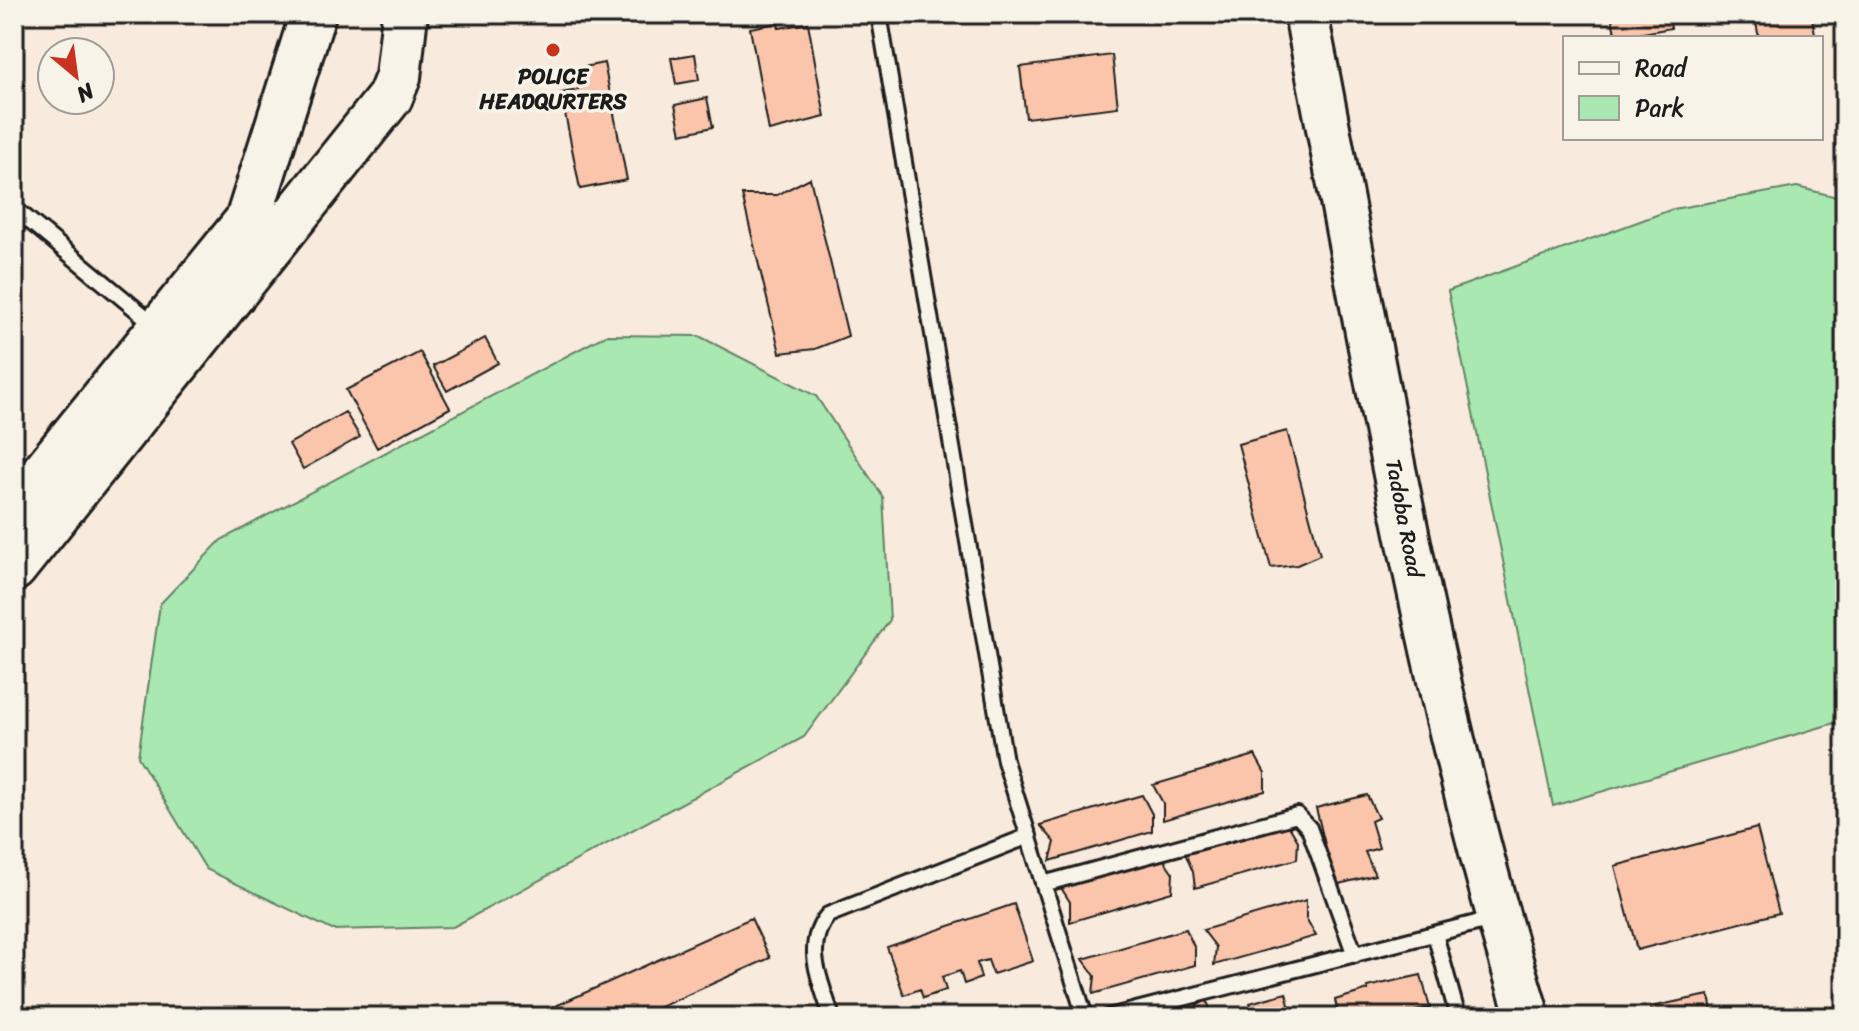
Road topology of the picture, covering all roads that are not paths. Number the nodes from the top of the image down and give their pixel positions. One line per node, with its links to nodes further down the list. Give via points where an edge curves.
1 (313, 14): 6 (highway, via 248,220)
2 (405, 14): 6 (highway, via 398,77 390,97)
3 (879, 14): 9 (lane, via 1005,761)
4 (1306, 14): 11 (main road, Tadoba Road, via 1430,643)
5 (14, 208): 6 (lane)
6 (175, 340): 7 (highway); 8 (highway)
7 (14, 509)
8 (14, 568)
9 (1029, 836): 10 (lane); 14 (lane, via 828,915 816,929 813,945)
10 (1043, 884): 13 (lane, via 1297,815 1309,828); 15 (lane)
11 (1498, 918): 12 (lane); 18 (main road, Tadoba Road)
12 (1435, 934): 13 (lane); 17 (lane)
13 (1355, 955): 16 (lane)
14 (832, 1017)
15 (1085, 1017)
16 (1109, 1017)
17 (1458, 1017)
18 (1528, 1017)

